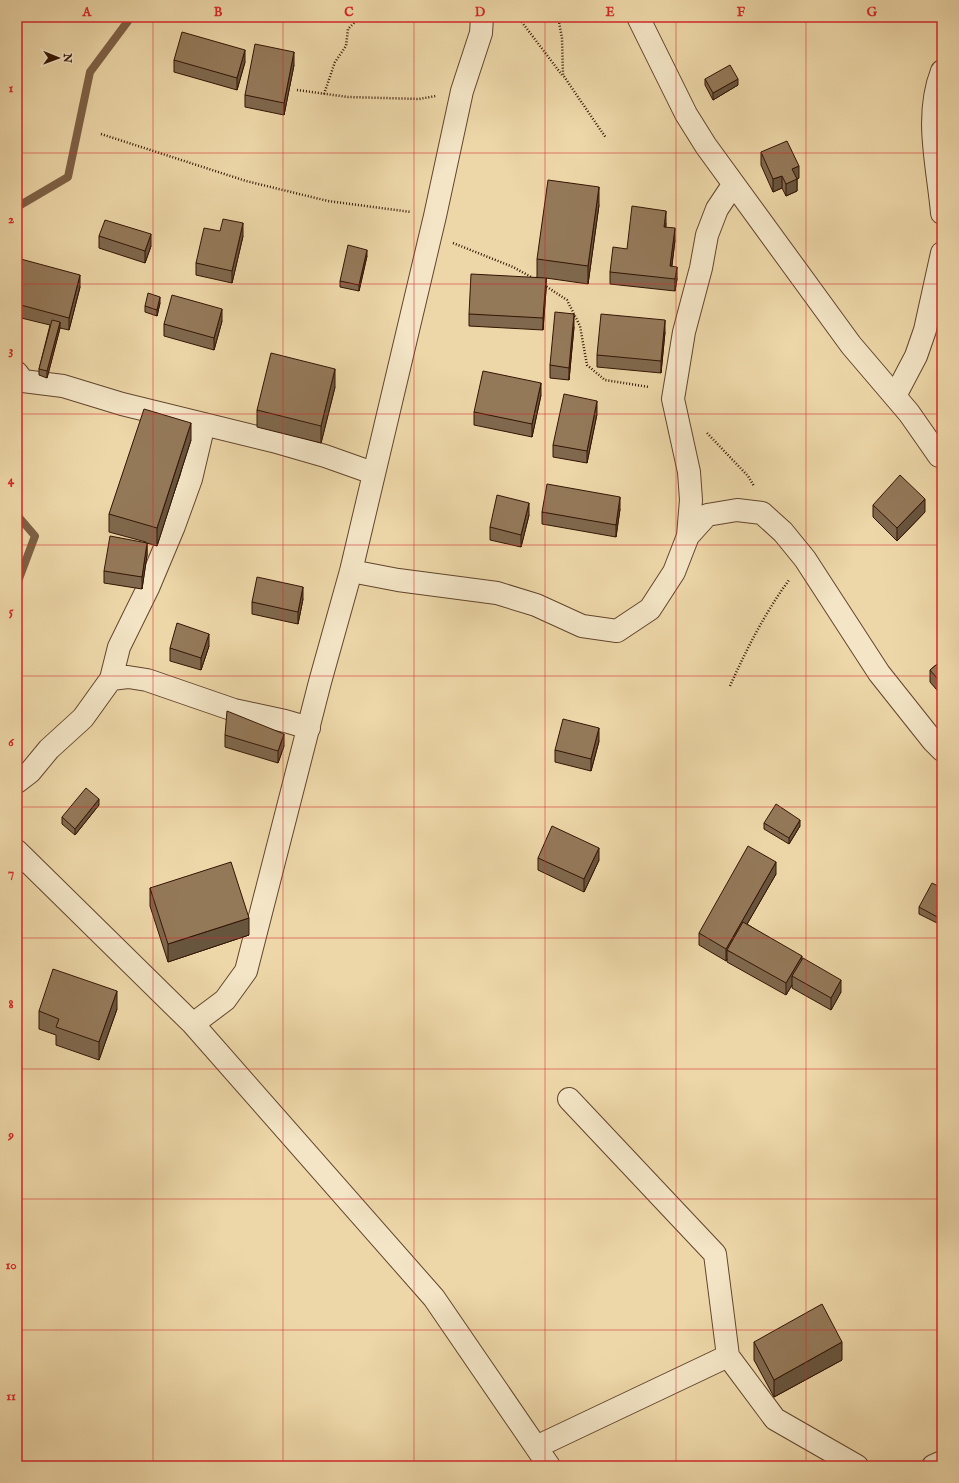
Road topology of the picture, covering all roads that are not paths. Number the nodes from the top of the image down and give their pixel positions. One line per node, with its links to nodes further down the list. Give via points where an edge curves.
1 (482, 17): 11 (street, via 481,33 462,91 433,225)
2 (638, 17): 4 (street, via 686,114)
3 (942, 71): 5 (street, via 934,103 933,130)
4 (733, 185): 8 (street, via 778,242 851,345); 12 (street, via 717,210 707,235 687,320 673,399 689,472 691,500)
5 (942, 206)
6 (942, 253): 8 (street, via 925,330 916,356)
7 (17, 373): 9 (street, via 23,381 63,386 122,404)
8 (895, 396): 10 (street)
9 (204, 424): 11 (street, via 281,443); 14 (street, via 191,479 174,526 151,582 119,647)
10 (939, 456)
11 (373, 473): 13 (street)
12 (688, 536): 13 (street, via 674,572 650,609 617,631 582,626 536,605 497,593); 16 (street, via 707,515 737,510 762,513 783,532 805,559 879,673)
13 (351, 571): 15 (street)
14 (111, 679): 15 (street, via 128,677 147,680 234,710); 17 (street, via 82,718)
15 (309, 728): 19 (street, via 246,971 225,1000)
16 (942, 750)
17 (17, 782)
18 (17, 851): 19 (street)
19 (193, 1024): 22 (street, via 434,1298)
20 (569, 1099): 21 (street, via 715,1254)
21 (728, 1356): 22 (street); 25 (street, via 775,1419)
22 (536, 1447): 24 (street)
23 (942, 1462): 26 (street)
24 (549, 1466)
25 (857, 1466)
26 (933, 1466)

